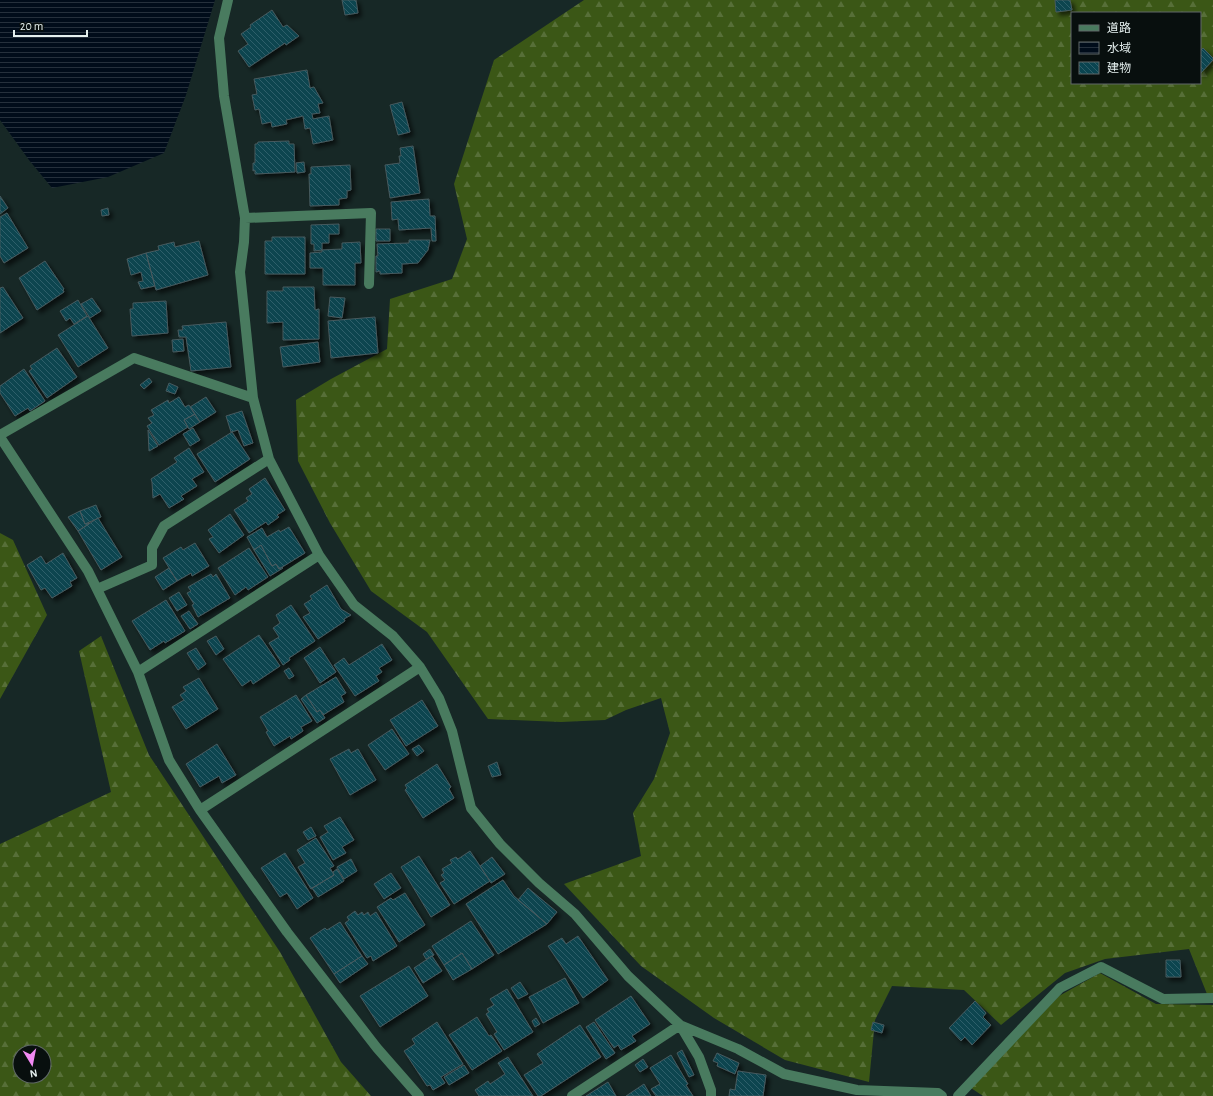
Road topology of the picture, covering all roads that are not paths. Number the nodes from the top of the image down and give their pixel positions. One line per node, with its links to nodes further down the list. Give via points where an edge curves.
1 (228, 0): 2 (street, via 219,38 224,96)
2 (244, 218): 3 (street, via 371,213); 4 (street, via 240,272)
3 (369, 284)
4 (253, 398): 5 (street, via 134,358); 6 (street)
5 (0, 436): 8 (street, via 88,571)
6 (269, 459): 7 (street); 8 (street, via 164,526 152,548 152,565)
7 (320, 555): 9 (street, via 354,605 393,636); 10 (street)
8 (97, 589): 10 (street)
9 (420, 667): 11 (street); 13 (street, via 439,698 452,731 471,808 500,844 575,914 628,976)
10 (138, 672): 11 (street, via 170,760)
11 (200, 810): 14 (street, via 287,932 377,1048)
12 (1213, 998): 18 (street, via 1163,999 1102,967 1060,988)
13 (680, 1025): 15 (street); 16 (street, via 699,1057); 17 (street, via 738,1049 784,1074 857,1090 938,1093)
14 (418, 1096)
15 (572, 1096)
16 (711, 1096)
17 (942, 1096)
18 (958, 1096)

